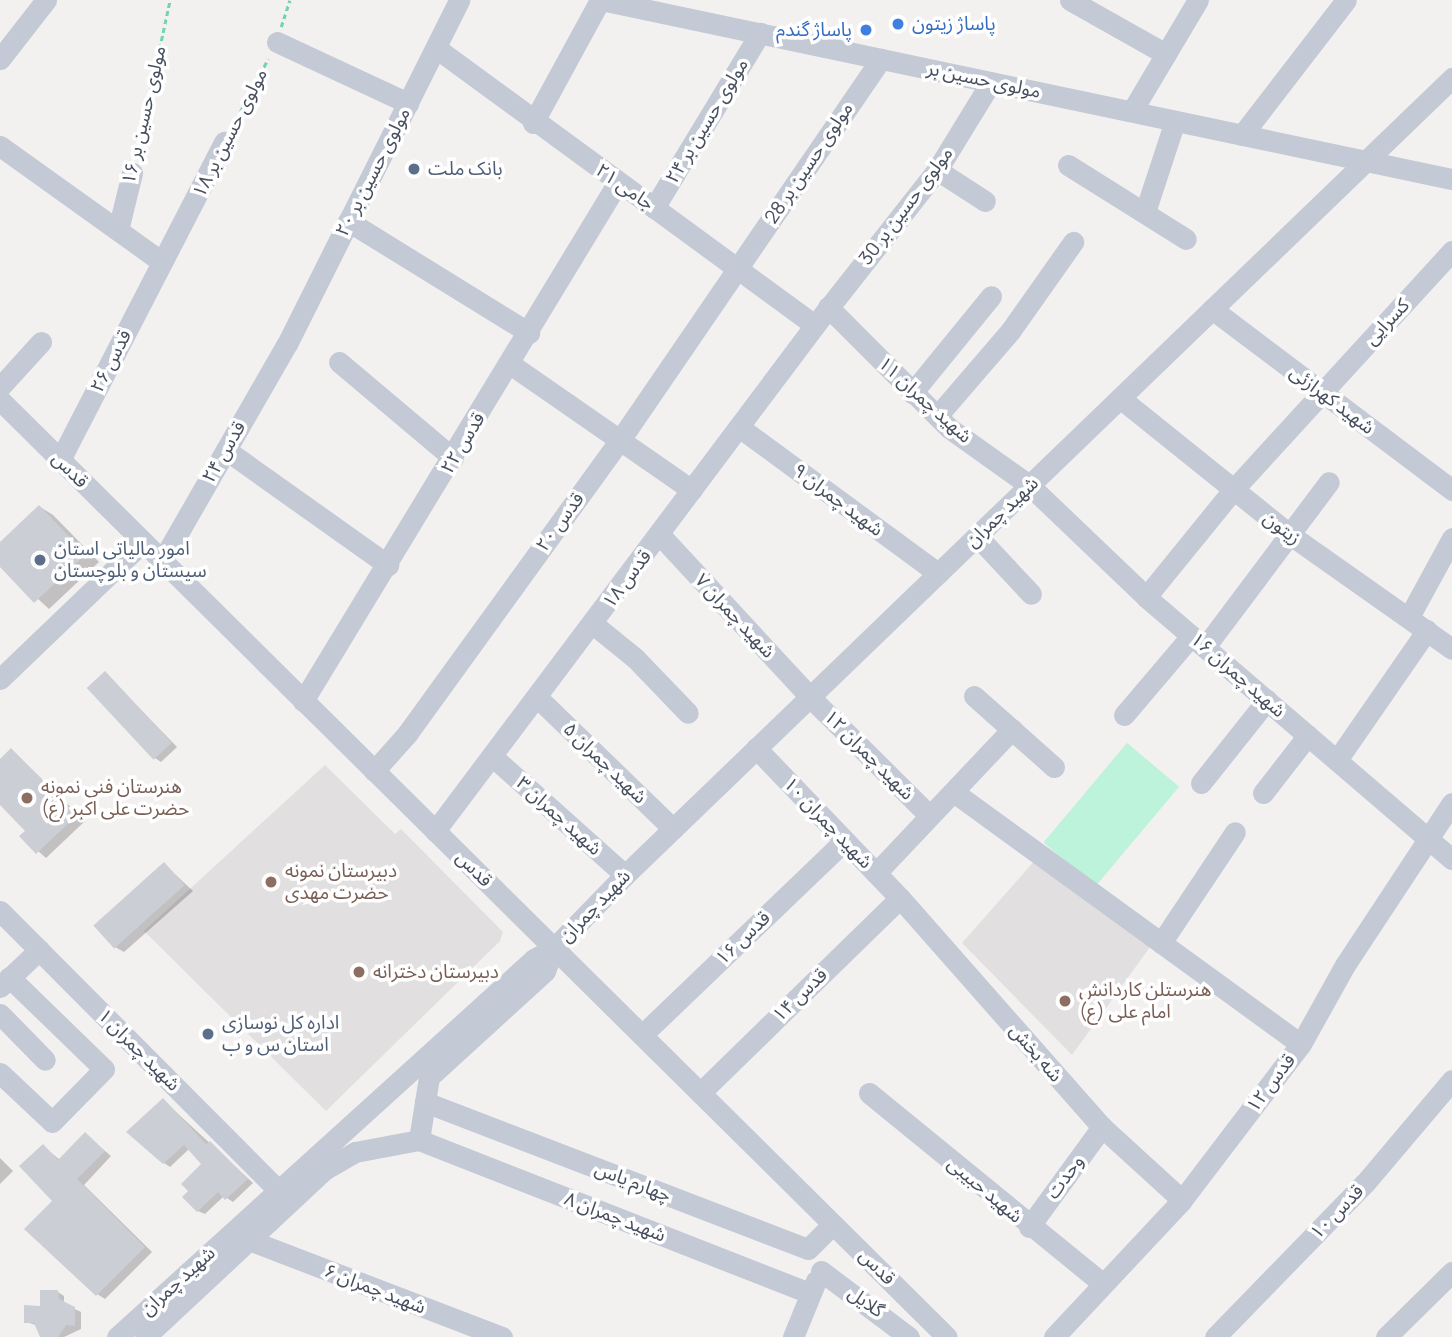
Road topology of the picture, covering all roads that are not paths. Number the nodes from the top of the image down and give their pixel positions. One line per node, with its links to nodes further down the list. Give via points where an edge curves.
1 (46, 0): 12 (street)
2 (459, 0): 10 (street, مولوی حسین بر ۲۰)
3 (601, 0): 7 (street, مولوی حسین بر); 19 (street)
4 (1070, 0): 11 (street)
5 (1198, 0): 11 (street)
6 (1346, 0): 20 (street)
7 (662, 6): 8 (street, مولوی حسین بر)
8 (760, 33): 13 (street, مولوی حسین بر); 30 (street, مولوی حسین بر ۲۴)
9 (277, 41): 16 (street)
10 (436, 48): 16 (street, مولوی حسین بر ۲۰); 19 (street, جامی ۲۱)
11 (1166, 54): 17 (street)
12 (0, 59)
13 (881, 59): 15 (street, مولوی حسین بر); 38 (street, مولوی حسین بر 28)
14 (1452, 78): 23 (street, شهید چمران)
15 (991, 82): 17 (street, مولوی حسین بر); 25 (street, مولوی حسین بر 30)
16 (408, 103): 32 (street, مولوی حسین بر ۲۰)
17 (1132, 111): 18 (street, مولوی حسین بر)
18 (1175, 121): 20 (street, مولوی حسین بر); 31 (street)
19 (533, 123): 28 (street, جامی ۲۱)
20 (1242, 135): 23 (street, مولوی حسین بر)
21 (225, 142): 37 (street, مولوی حسین بر ۱۸)
22 (0, 146): 33 (street)
23 (1366, 161): 27 (street, مولوی حسین بر); 41 (street, شهید چمران)
24 (1068, 165): 31 (street)
25 (937, 170): 29 (street); 40 (street, مولوی حسین بر 30)
26 (132, 173): 33 (street, مولوی حسین بر ۱۶)
27 (1452, 179)
28 (618, 183): 30 (street, جامی ۲۱); 43 (street, قدس ۲۲)
29 (985, 201)
30 (654, 208): 38 (street, جامی ۲۱)
31 (1145, 212): 34 (street)
32 (348, 221): 43 (street); 45 (street, مولوی حسین بر ۲۰)
33 (118, 230): 37 (street)
34 (1186, 239)
35 (1073, 242): 53 (street, via 1011,330)
36 (1452, 251): 49 (street, کسرایی)
37 (162, 262): 58 (street, قدس ۲۶)
38 (738, 267): 42 (street, جامی ۲۱); 55 (street, قدس ۲۰)
39 (991, 296): 50 (street)
40 (828, 307): 42 (street, مولوی حسین بر 30); 50 (street, شهید چمران ۱۱)
41 (1212, 309): 49 (street, شهید کهرازئی); 51 (street, شهید چمران)
42 (815, 325): 54 (street, قدس ۱۸)
43 (529, 333): 47 (street, قدس ۲۲)
44 (41, 342): 48 (street)
45 (287, 344): 56 (street, قدس ۲۴)
46 (339, 362): 57 (street)
47 (510, 364): 55 (street); 57 (street, قدس ۲۲)
48 (0, 387)
49 (1322, 392): 61 (street, شهید کهرازئی); 63 (street, کسرایی)
50 (912, 393): 53 (street, شهید چمران ۱۱)
51 (1120, 398): 60 (street, شهید چمران); 63 (street, زیتون)
52 (0, 400): 58 (street, قدس)
53 (938, 415): 60 (street, شهید چمران ۱۱)
54 (739, 426): 62 (street, قدس ۱۸); 71 (street, شهید چمران ۹)
55 (620, 440): 62 (street); 93 (street, قدس ۲۰, via 407,734)
56 (226, 450): 69 (street, قدس ۲۴); 70 (street)
57 (453, 458): 70 (street, قدس ۲۲)
58 (60, 460): 68 (street, قدس)
59 (1329, 482): 64 (street)
60 (1029, 485): 66 (street, شهید چمران); 73 (street, شهید چمران ۱۶)
61 (1452, 489)
62 (692, 490): 65 (street, قدس ۱۸)
63 (1232, 491): 64 (street, زیتون); 73 (street, کسرایی)
64 (1289, 534): 74 (street, زیتون); 77 (street)
65 (660, 535): 75 (street, قدس ۱۸); 81 (street, شهید چمران ۷)
66 (977, 536): 71 (street, شهید چمران); 72 (street)
67 (1452, 538): 74 (street)
68 (143, 542): 69 (street, قدس); 79 (street)
69 (162, 561): 84 (street, قدس)
70 (388, 565): 84 (street, قدس ۲۲)
71 (938, 573): 81 (street, شهید چمران)
72 (1031, 594)
73 (1146, 597): 77 (street, شهید چمران ۱۶)
74 (1409, 617): 76 (street, زیتون)
75 (593, 624): 82 (street, قدس ۱۸); 85 (street, via 635,658)
76 (1427, 630): 78 (street, زیتون); 91 (street)
77 (1198, 641): 83 (street, شهید چمران ۱۶); 86 (street)
78 (1452, 649)
79 (0, 679)
80 (974, 696): 87 (street)
81 (810, 697): 89 (street, شهید چمران); 98 (street, شهید چمران ۱۲)
82 (538, 698): 90 (street, قدس ۱۸); 99 (street, شهید چمران ۵)
83 (1267, 700): 88 (street, شهید چمران ۱۶); 94 (street)
84 (303, 701): 93 (street, قدس)
85 (688, 713)
86 (1124, 715)
87 (1012, 729): 92 (street); 95 (street)
88 (1308, 735): 91 (street, شهید چمران ۱۶); 96 (street)
89 (756, 748): 99 (street, شهید چمران); 103 (street, شهید چمران ۱۰)
90 (493, 757): 100 (street, قدس ۱۸); 106 (street, شهید چمران ۳)
91 (1337, 760): 102 (street, شهید چمران ۱۶)
92 (1054, 767)
93 (374, 771): 100 (street, قدس)
94 (1201, 783)
95 (955, 793): 98 (street); 109 (street)
96 (1263, 793)
97 (1452, 803): 102 (street, قدس ۱۲)
98 (928, 814): 105 (street)
99 (673, 829): 106 (street, شهید چمران)
100 (435, 831): 110 (street, قدس)
101 (1235, 832): 109 (street)
102 (1428, 840): 104 (street, شهید چمران ۱۶); 115 (street, قدس ۱۲, via 1345,965)
103 (844, 841): 105 (street, شهید چمران ۱۰); 114 (street, قدس ۱۶)
104 (1452, 859)
105 (876, 873): 107 (street, شهید چمران ۱۰)
106 (625, 875): 110 (street, شهید چمران)
107 (900, 898): 119 (street, قدس ۱۴); 122 (street, شه بخش)
108 (0, 911): 111 (street, شهید چمران ۱)
109 (1161, 943): 115 (street)
110 (554, 948): 114 (street, قدس); 121 (street, شهید چمران, via 545,971 429,1077); 124 (street, شهید چمران, via 534,959)
111 (39, 950): 112 (street); 124 (street, شهید چمران ۱)
112 (4, 982): 117 (street, via 104,1069 52,1122)
113 (0, 1014): 116 (street)
114 (642, 1035): 119 (street, قدس)
115 (1301, 1044): 125 (street, قدس ۱۲)
116 (45, 1060)
117 (0, 1073)
118 (1452, 1080): 142 (street, قدس ۱۰, via 1366,1183)
119 (700, 1093): 126 (street, قدس)
120 (869, 1093): 127 (street, شهید حبیبی)
121 (425, 1102): 123 (street, شهید چمران); 129 (street, چهارم یاس)
122 (1102, 1127): 125 (street, شه بخش); 127 (street, وحدت)
123 (419, 1140): 128 (street, شهید چمران, via 355,1152 324,1170); 133 (street, شهید چمران ۸)
124 (278, 1190): 135 (street, شهید چمران)
125 (1182, 1200): 132 (street, قدس ۱۲)
126 (832, 1224): 129 (street); 140 (street, قدس)
127 (1029, 1227): 132 (street, شهید حبیبی)
128 (249, 1240): 136 (street, شهید چمران); 137 (street, شهید چمران ۶)
129 (808, 1248): 130 (street)
130 (821, 1271): 133 (street); 134 (street, گلایل)
131 (1452, 1272): 143 (street)
132 (1103, 1284): 141 (street, قدس ۱۲)
133 (810, 1293): 138 (street)
134 (889, 1329): 139 (street, گلایل)
135 (117, 1337)
136 (145, 1337)
137 (502, 1337)
138 (793, 1337)
139 (909, 1337)
140 (947, 1337)
141 (1054, 1337)
142 (1215, 1337)
143 (1386, 1337)

